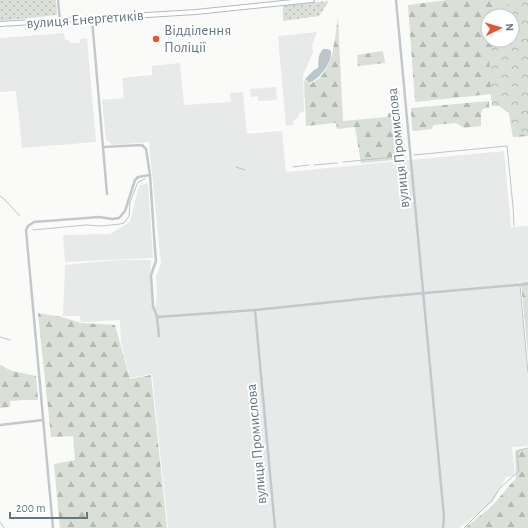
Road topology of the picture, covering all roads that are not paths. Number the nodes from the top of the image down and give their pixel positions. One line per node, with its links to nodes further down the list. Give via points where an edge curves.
1 (58, 0): 6 (street)
2 (312, 0): 4 (main road, вулиця Енергетиків)
3 (396, 0): 12 (street, вулиця Промислова)
4 (272, 2): 5 (main road, вулиця Енергетиків, via 196,12)
5 (92, 19): 6 (main road, вулиця Енергетиків); 8 (street)
6 (60, 21): 7 (main road, вулиця Енергетиків)
7 (0, 24)
8 (103, 147): 9 (street, via 144,146); 10 (street)
9 (150, 175): 14 (street, via 156,261 152,276 153,306); 16 (street, via 136,178 125,211 119,218 34,222 26,230)
10 (107, 194)
11 (528, 284): 12 (street)
12 (423, 293): 13 (street); 20 (street, вулиця Промислова)
13 (255, 310): 14 (street); 19 (street, вулиця Промислова)
14 (157, 316): 15 (street)
15 (159, 336)
16 (43, 420): 17 (street); 18 (street)
17 (0, 424)
18 (53, 528)
19 (275, 528)
20 (443, 528)

